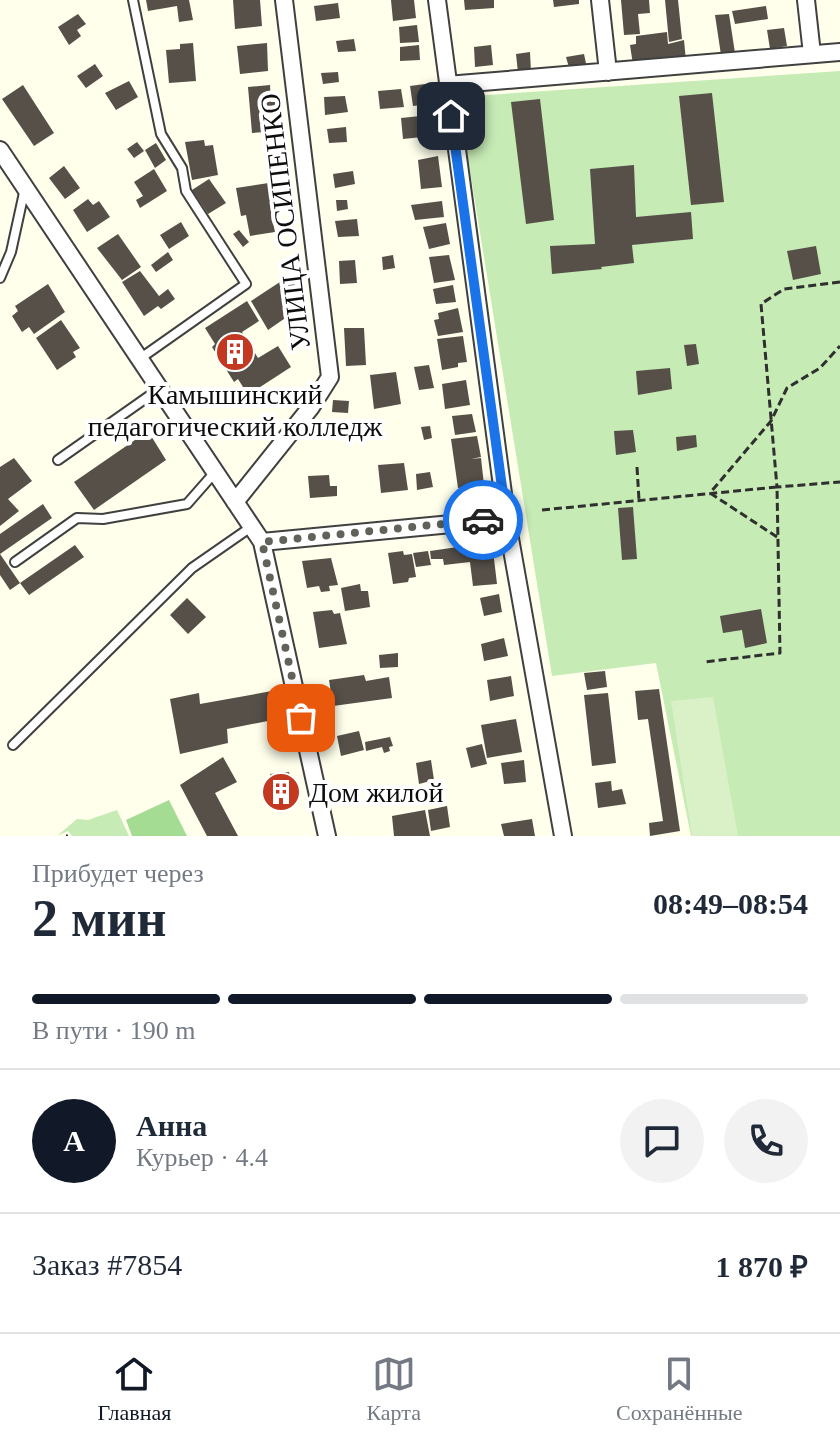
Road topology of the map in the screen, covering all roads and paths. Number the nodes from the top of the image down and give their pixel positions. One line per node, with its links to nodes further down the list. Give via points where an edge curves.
1 (133, 0): 15 (lane, via 161,134 182,168 186,191 246,284)
2 (284, 0): 25 (street, УЛИЦА ОСИПЕНКО, via 330,377)
3 (437, 0): 9 (street)
4 (600, 0): 8 (street)
5 (806, 0): 7 (street)
6 (840, 52): 7 (street)
7 (812, 54): 8 (street)
8 (608, 72): 9 (street)
9 (447, 85): 27 (street)
10 (0, 150): 11 (street)
11 (25, 188): 12 (lane); 15 (street)
12 (0, 278)
13 (840, 282): 17 (path, via 784,289 761,304)
14 (840, 346): 17 (path, via 820,368 787,388)
15 (138, 360): 16 (street)
16 (159, 389): 18 (lane); 20 (street)
17 (771, 421): 22 (path); 23 (path)
18 (58, 460)
19 (637, 467): 24 (path)
20 (217, 471): 25 (street); 31 (lane, via 187,504 103,519 77,518)
21 (840, 482): 22 (path)
22 (777, 487): 23 (path); 32 (path, via 780,653)
23 (710, 493): 24 (path); 29 (path)
24 (639, 500): 26 (path)
25 (235, 502): 28 (street)
26 (542, 510)
27 (506, 516): 30 (street); 35 (street)
28 (251, 526): 30 (street); 33 (lane, via 192,568)
29 (778, 538)
30 (262, 542): 34 (street)
31 (15, 562)
32 (704, 662)
33 (13, 745)
34 (327, 836)
35 (563, 836)

